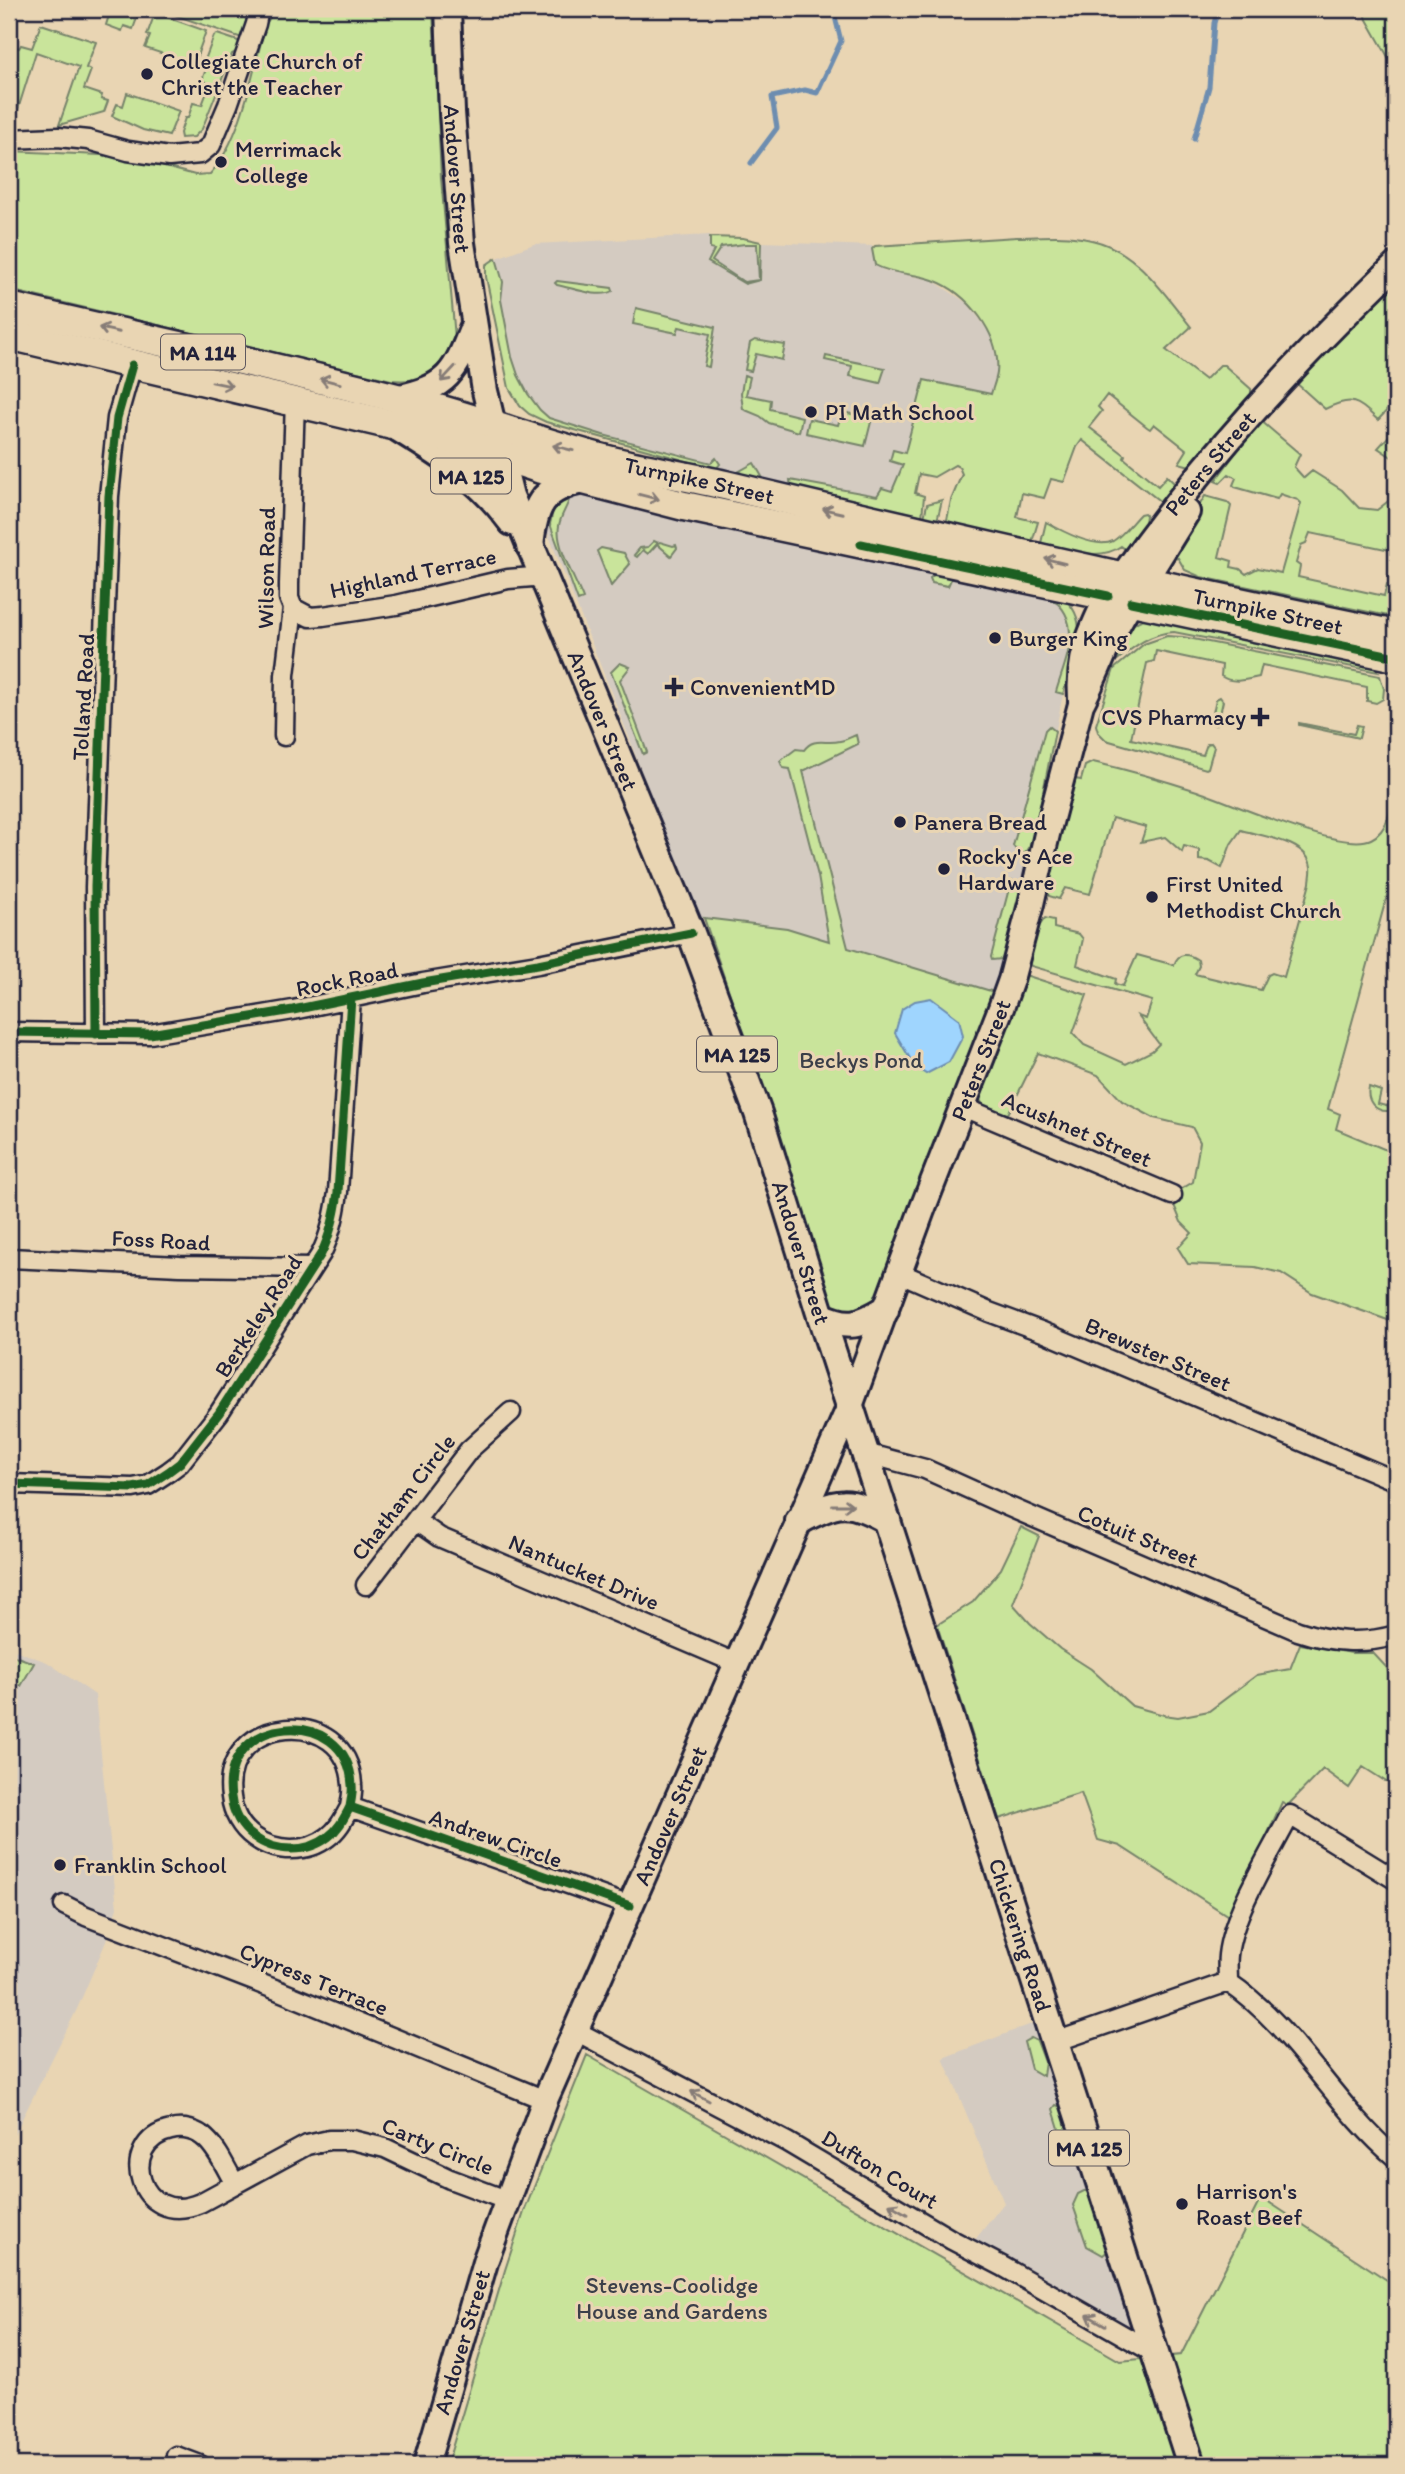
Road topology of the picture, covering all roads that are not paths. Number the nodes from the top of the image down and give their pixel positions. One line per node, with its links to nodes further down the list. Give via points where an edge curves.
1 (260, 9): 3 (street, via 211,145 200,154 169,157 58,137)
2 (448, 9): 6 (main road, Andover Street, via 462,243)
3 (9, 139)
4 (1396, 265): 16 (main road, Peters Street, via 1253,412)
5 (9, 307): 10 (highway, Turnpike Street / MA 114, one-way to 5, via 294,372)
6 (474, 323): 10 (main road, one-way to 10, via 453,371); 11 (main road, Andover Street)
7 (9, 335): 8 (highway, Turnpike Street / MA 114)
8 (132, 365): 9 (highway, Turnpike Street / MA 114, one-way to 9); 24 (street, Tolland Road, via 117,418 109,496 94,897)
9 (295, 400): 10 (highway, Turnpike Street / MA 114); 17 (street, Wilson Road, via 289,584)
10 (395, 412): 11 (highway, Turnpike Street / MA 114); 12 (highway, Turnpike Street / MA 114, via 448,438); 14 (main road, MA 125, via 488,491)
11 (493, 425): 12 (main road, Andover Street / MA 125); 16 (highway, Turnpike Street / MA 114, one-way to 11, via 547,444)
12 (499, 454): 13 (highway, Turnpike Street / MA 114); 14 (main road, Andover Street / MA 125)
13 (583, 480): 14 (main road, via 551,490 542,500 532,524); 16 (highway, Turnpike Street / MA 114, one-way to 16, via 722,514)
14 (530, 546): 15 (main road, Andover Street / MA 125)
15 (545, 576): 17 (street, Highland Terrace, via 508,579 323,617 310,618); 21 (main road, Andover Street / MA 125)
16 (1126, 589): 18 (highway, Turnpike Street / MA 114); 19 (highway, Turnpike Street / MA 114); 25 (main road, Peters Street, via 1098,673 1081,704 1011,980)
17 (293, 608): 20 (street, Wilson Road)
18 (1396, 635)
19 (1396, 657)
20 (284, 736)
21 (691, 933): 22 (street, Rock Road); 31 (main road, Andover Street / MA 125, via 758,1113)
22 (351, 998): 24 (street, Rock Road, via 149,1034); 28 (street, Berkeley Road, via 335,1220)
23 (9, 1032): 24 (street, Rock Road)
24 (96, 1034)
25 (963, 1107): 26 (street, Acushnet Street); 29 (main road, Peters Street)
26 (1172, 1195)
27 (9, 1258): 28 (street, Foss Road)
28 (312, 1268): 36 (street, Berkeley Road, via 219,1413 180,1463 156,1481 133,1488)
29 (900, 1273): 30 (main road, Peters Street); 35 (street, Brewster Street)
30 (885, 1310): 31 (main road, via 854,1325); 32 (main road, Peters Street)
31 (821, 1316): 32 (main road, Andover Street / MA 125)
32 (850, 1406): 34 (main road, Chickering Road / MA 125); 39 (main road, Andover Street)
33 (511, 1412): 38 (street, Chatham Circle, via 468,1450)
34 (865, 1453): 37 (main road, Chickering Road / MA 125); 41 (street, Cotuit Street, via 925,1469 1298,1631 1342,1642)
35 (1396, 1481)
36 (9, 1484)
37 (887, 1520): 39 (main road, one-way to 37, via 839,1504 863,1506); 49 (main road, Chickering Road / MA 125)
38 (416, 1521): 40 (street, Chatham Circle); 42 (street, Nantucket Drive, via 439,1537)
39 (799, 1521): 42 (main road, Andover Street)
40 (366, 1586)
41 (1396, 1635)
42 (736, 1663): 46 (main road, Andover Street)
43 (350, 1807): 43 (street, via 341,1824 310,1847 272,1847 254,1838 232,1807 233,1769 243,1750 259,1736 279,1728 320,1734 337,1747 348,1765); 46 (street, Andrew Circle)
44 (1396, 1880): 47 (street, via 1290,1815 1234,1932)
45 (64, 1905): 50 (street, Cypress Terrace)
46 (630, 1906): 48 (main road, Andover Street)
47 (1228, 1982): 49 (street); 51 (street, via 1247,1994 1340,2102)
48 (576, 2031): 50 (main road, Andover Street); 54 (street, Dufton Court, one-way to 48, via 787,2142)
49 (1055, 2042): 54 (main road, Chickering Road / MA 125)
50 (545, 2100): 53 (main road, Andover Street)
51 (1396, 2158)
52 (235, 2184): 52 (street, Carty Circle, via 201,2203 176,2209 164,2206 145,2190 139,2163 152,2138 178,2128 192,2130 214,2147); 53 (street, Carty Circle, via 307,2145 352,2140 385,2148)
53 (506, 2200): 57 (main road, Andover Street)
54 (1156, 2354): 58 (main road, Chickering Road / MA 125)
55 (176, 2456): 56 (street)
56 (200, 2465)
57 (426, 2465)
58 (1191, 2465)

